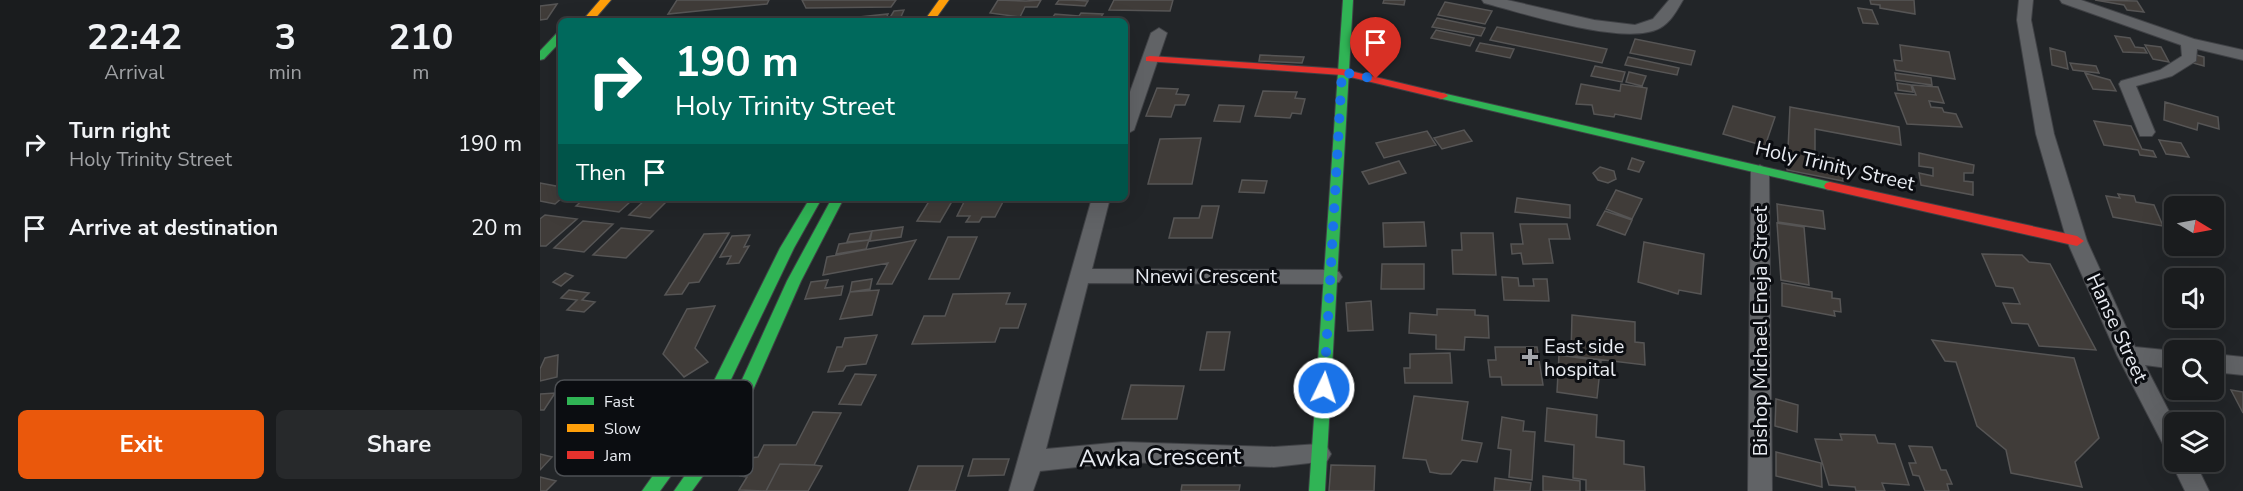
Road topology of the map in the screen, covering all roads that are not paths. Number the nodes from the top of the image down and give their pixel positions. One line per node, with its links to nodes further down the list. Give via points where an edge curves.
1 (593, 0): 9 (street)
2 (606, 0): 10 (street)
3 (944, 0): 11 (street)
4 (1348, 0): 19 (street)
5 (1489, 0): 6 (street, via 1633,29 1652,27)
6 (1676, 0)
7 (2026, 0): 28 (street, via 2024,20 2045,134)
8 (2069, 0): 14 (street)
9 (577, 18)
10 (590, 18)
11 (931, 18)
12 (1159, 33): 17 (street)
13 (558, 39): 18 (street)
14 (2189, 42): 16 (street); 21 (street, via 2190,58 2180,66 2127,84)
15 (558, 53): 18 (street)
16 (2243, 55)
17 (1150, 59): 19 (street, Holy Trinity Street); 20 (street)
18 (541, 63)
19 (1342, 72): 22 (street, Holy Trinity Street); 30 (street)
20 (1128, 121)
21 (2146, 132)
22 (1760, 171): 28 (street, Holy Trinity Street); 49 (street, Bishop Michael Eneja Street)
23 (814, 201): 26 (street)
24 (836, 201): 27 (street)
25 (1100, 201): 29 (street)
26 (794, 232): 27 (street); 34 (street)
27 (818, 232): 33 (street)
28 (2077, 241): 31 (street, Hanse Street)
29 (1080, 276): 30 (street, Nnewi Crescent); 41 (street)
30 (1332, 277): 40 (street)
31 (2128, 355): 32 (street); 39 (street, Hanse Street)
32 (2164, 359)
33 (758, 363): 34 (street); 38 (street)
34 (733, 364): 37 (street)
35 (2224, 364): 36 (street)
36 (2243, 366)
37 (724, 380)
38 (750, 380)
39 (2164, 424)
40 (1319, 454): 41 (street, Awka Crescent, via 1274,457 1123,452); 48 (street)
41 (1031, 461): 47 (street)
42 (2188, 472): 50 (street)
43 (662, 476): 45 (street)
44 (693, 476): 46 (street)
45 (650, 491)
46 (682, 491)
47 (1021, 491)
48 (1317, 491)
49 (1760, 491)
50 (2197, 491)

